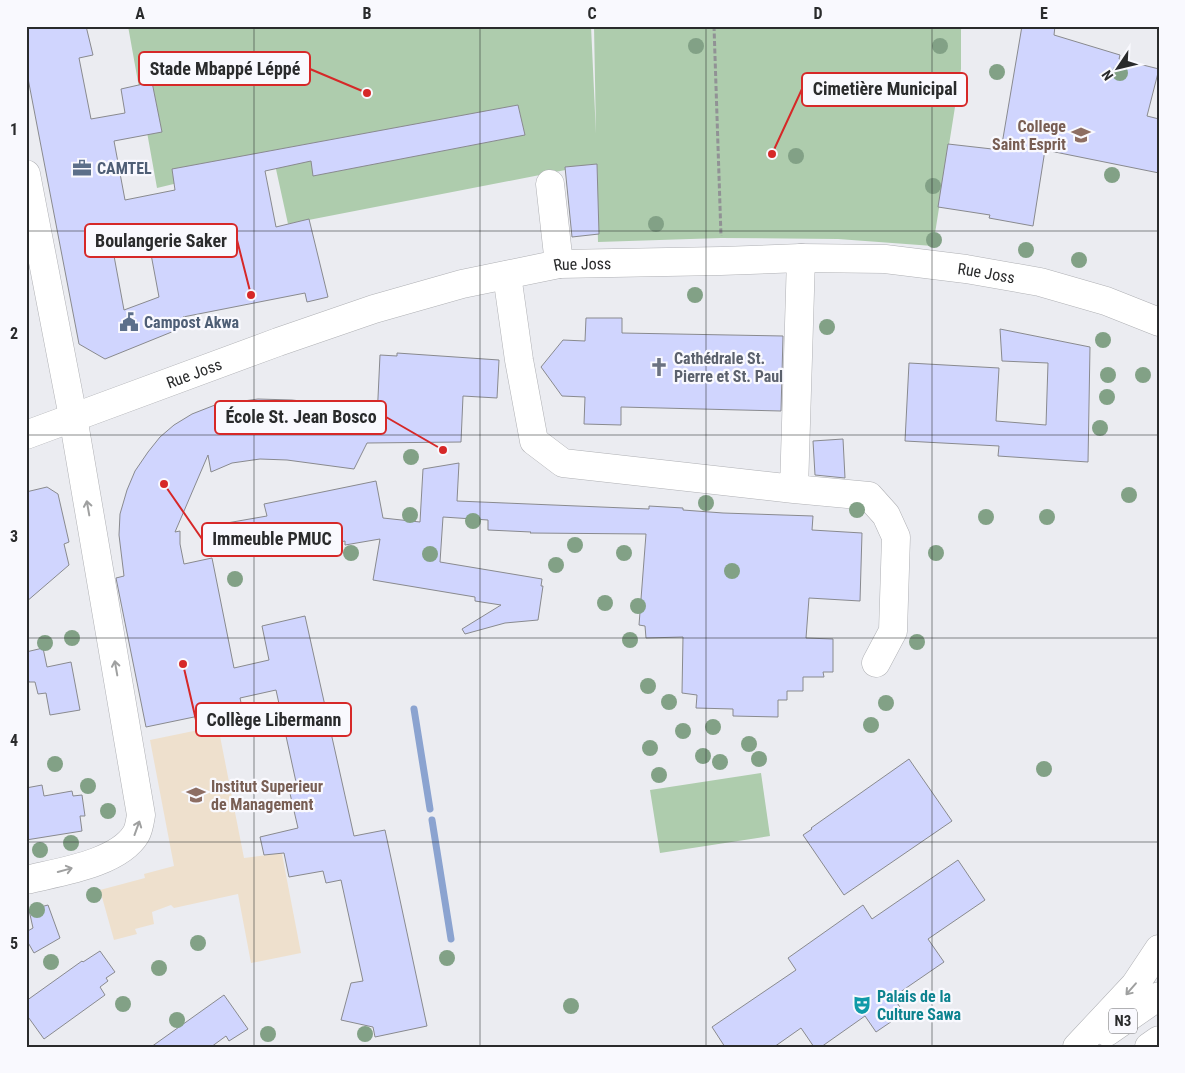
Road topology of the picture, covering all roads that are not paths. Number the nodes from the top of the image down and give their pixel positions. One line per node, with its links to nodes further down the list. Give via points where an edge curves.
1 (26, 174): 7 (main road)
2 (550, 184): 4 (main road)
3 (801, 258): 4 (main road, Rue Joss); 6 (main road, Rue Joss, via 885,259 1040,282 1106,301); 9 (main road)
4 (559, 264): 5 (main road, Rue Joss)
5 (507, 275): 7 (main road, Rue Joss, via 374,309); 9 (main road, via 534,441 563,463)
6 (1158, 322)
7 (73, 417): 8 (main road, Rue Joss); 11 (main road, one-way to 7, via 103,860 122,849 136,833 141,815)
8 (26, 435)
9 (794, 489): 10 (main road, via 870,496 886,515 896,538 893,631)
10 (876, 663)
11 (26, 880)
12 (1159, 949): 15 (main road, one-way to 15, via 1135,985)
13 (1159, 996): 16 (main road, N3)
14 (1159, 1040): 17 (main road, N3)
15 (1077, 1047)
16 (1087, 1047)
17 (1148, 1047)

